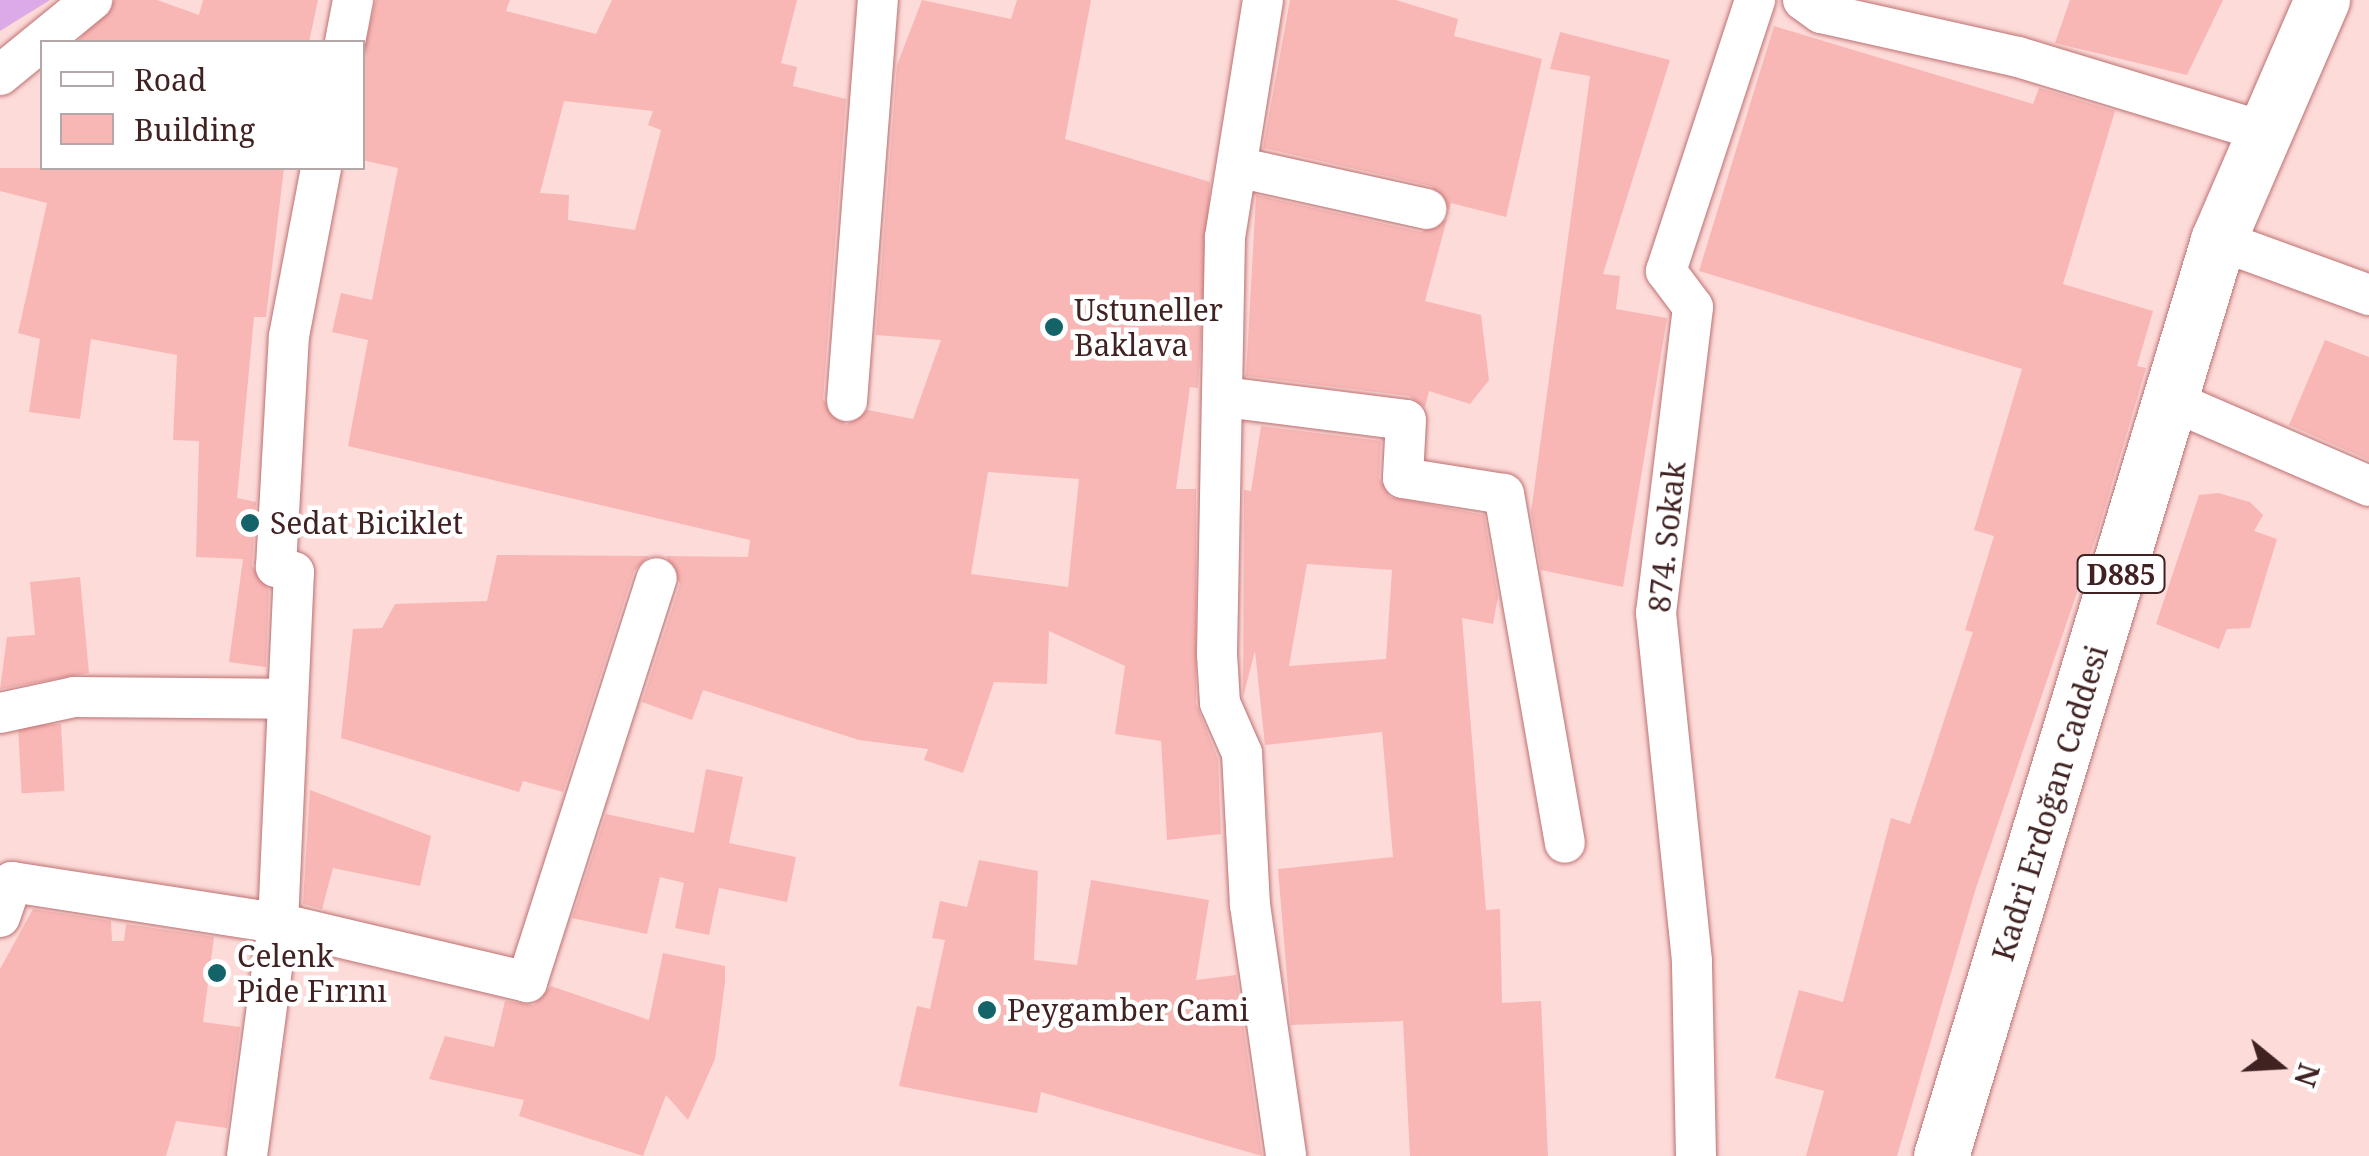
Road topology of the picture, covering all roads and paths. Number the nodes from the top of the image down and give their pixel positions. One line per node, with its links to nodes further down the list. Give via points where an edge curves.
1 (92, 0): 8 (street)
2 (353, 0): 9 (street)
3 (878, 0): 19 (street)
4 (1262, 0): 13 (street)
5 (1755, 0): 30 (street, 874. Sokak, via 1666,271 1693,307 1656,612 1692,961)
6 (1803, 0): 12 (street, via 1820,13 2018,57)
7 (2322, 0): 12 (main road, Kadri Erdoğan Caddesi / D885)
8 (43, 40)
9 (345, 40)
10 (40, 42): 11 (street)
11 (0, 75)
12 (2261, 132): 16 (main road, Kadri Erdoğan Caddesi / D885)
13 (1237, 167): 15 (street); 18 (street, via 1225,236)
14 (321, 170): 23 (street, via 289,336 276,566 294,572)
15 (1426, 209)
16 (2218, 240): 17 (street); 20 (main road, Kadri Erdoğan Caddesi / D885)
17 (2369, 295)
18 (1224, 397): 25 (street, via 1406,420 1403,478 1504,494); 29 (street, via 1220,703 1242,753 1250,905)
19 (847, 401)
20 (2175, 402): 21 (street); 31 (main road, Kadri Erdoğan Caddesi / D885)
21 (2369, 486)
22 (657, 578): 27 (street, via 526,982)
23 (285, 698): 24 (street, via 74,697); 27 (street)
24 (0, 713)
25 (1565, 843)
26 (0, 916): 27 (street, via 12,882)
27 (278, 923): 28 (street)
28 (247, 1156)
29 (1286, 1156)
30 (1696, 1156)
31 (1942, 1156)

